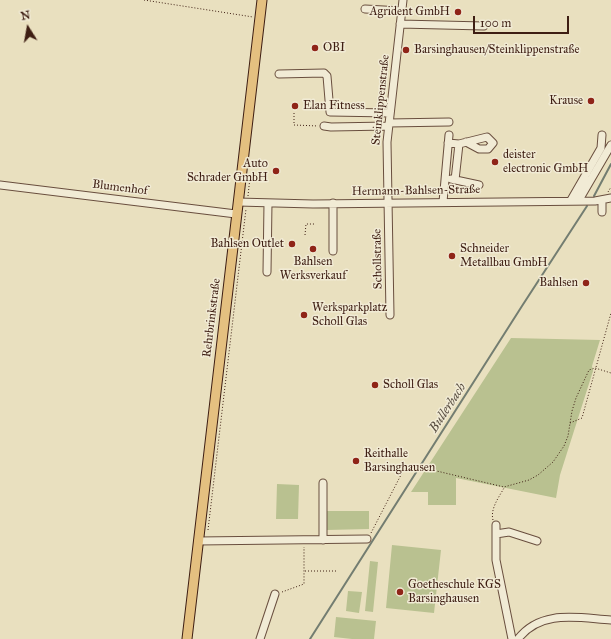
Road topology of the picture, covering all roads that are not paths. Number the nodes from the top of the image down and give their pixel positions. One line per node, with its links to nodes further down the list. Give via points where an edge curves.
1 (262, 0): 23 (main road, Rehrbrinkstraße)
2 (403, 0): 4 (street, Steinklippenstraße)
3 (365, 9): 4 (street)
4 (402, 11): 5 (street, Steinklippenstraße)
5 (400, 24): 6 (street); 8 (street, Steinklippenstraße)
6 (484, 26)
7 (279, 74): 8 (street, via 327,76 330,112)
8 (390, 113): 10 (street, Steinklippenstraße)
9 (449, 122): 10 (street)
10 (388, 125): 11 (street); 21 (street, Steinklippenstraße)
11 (324, 126)
12 (602, 135): 19 (street, via 602,148)
13 (611, 145): 19 (street)
14 (445, 179): 15 (street); 15 (street, via 449,139 463,143); 22 (street)
15 (456, 180): 17 (street)
16 (0, 185): 27 (street, Blumenhof)
17 (480, 185)
18 (611, 198): 20 (street, Hermann-Bahlsen-Straße)
19 (575, 200): 20 (street, Hermann-Bahlsen-Straße); 22 (street, Hermann-Bahlsen-Straße)
20 (598, 200): 26 (street)
21 (387, 202): 22 (street, Hermann-Bahlsen-Straße); 25 (street, Hermann-Bahlsen-Straße); 30 (street, Schollstraße)
22 (443, 202)
23 (242, 203): 24 (street, Hermann-Bahlsen-Straße); 27 (main road, Rehrbrinkstraße)
24 (268, 203): 25 (street, Hermann-Bahlsen-Straße); 29 (street)
25 (333, 204): 28 (street)
26 (602, 212)
27 (236, 214): 36 (main road, Rehrbrinkstraße)
28 (333, 251)
29 (267, 272)
30 (390, 315)
31 (322, 483): 35 (street)
32 (496, 525): 33 (street)
33 (496, 534): 37 (street, via 509,532); 42 (street, via 496,560)
34 (367, 539): 35 (street)
35 (324, 540): 36 (street)
36 (202, 541): 40 (main road, Rehrbrinkstraße)
37 (537, 541)
38 (275, 594): 41 (street)
39 (611, 620): 43 (street, via 552,618 524,631)
40 (187, 639)
41 (260, 639)
42 (512, 639)
43 (518, 639)

